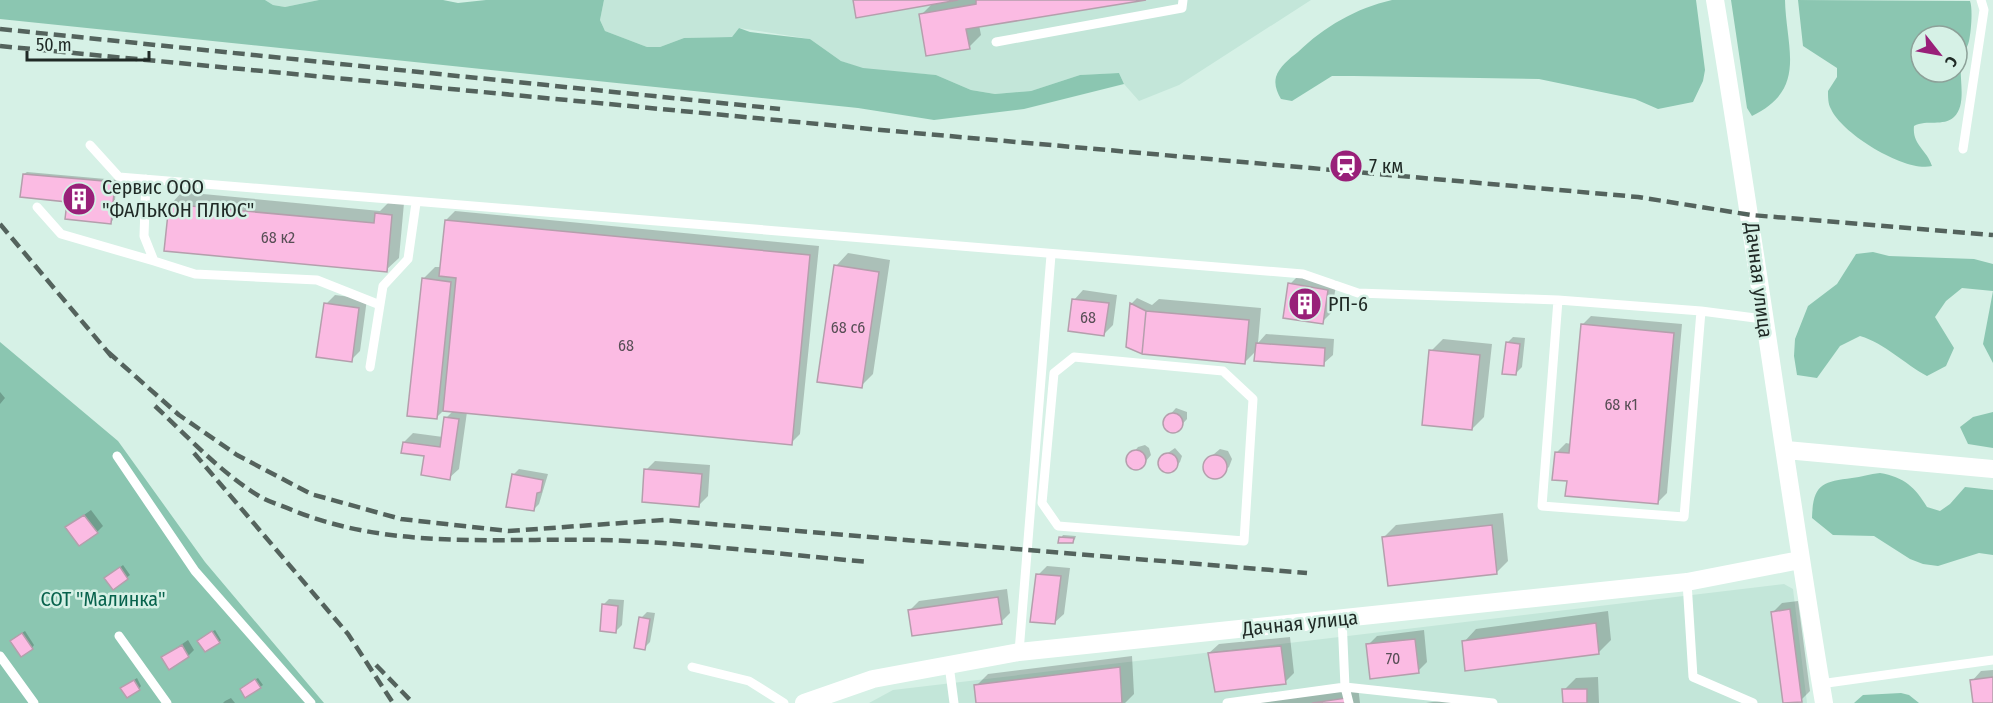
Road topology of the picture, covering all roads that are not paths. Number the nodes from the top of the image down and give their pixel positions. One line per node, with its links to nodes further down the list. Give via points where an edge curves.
1 (1183, 0): 4 (lane, via 1182,8)
2 (1715, 0): 15 (street, Дачная улица, via 1751,215)
3 (1981, 0): 6 (lane, via 1984,10)
4 (996, 42)
5 (90, 145): 7 (lane, via 119,177)
6 (1963, 149)
7 (146, 179): 8 (lane); 11 (lane, via 144,236)
8 (416, 203): 10 (lane); 13 (lane, via 408,259 383,286)
9 (37, 207): 11 (lane, via 61,234)
10 (1051, 255): 12 (lane, via 1303,274 1358,293); 25 (lane)
11 (154, 261): 13 (lane, via 195,274 317,280)
12 (1558, 300): 14 (lane); 14 (lane, via 1542,506 1684,517)
13 (380, 305): 16 (lane)
14 (1701, 311): 15 (lane)
15 (1763, 319): 17 (street, Дачная улица)
16 (370, 368)
17 (1786, 450): 19 (street); 21 (street, Дачная улица)
18 (117, 456): 34 (lane, via 195,571)
19 (1993, 469)
20 (1042, 503): 20 (lane, via 1054,373 1074,357 1223,371 1254,399 1244,541 1058,526)
21 (1800, 561): 22 (street, Дачная улица); 30 (street, Дачная улица)
22 (1687, 582): 23 (street, Дачная улица); 41 (lane, via 1693,677)
23 (1342, 618): 25 (street, Дачная улица); 31 (lane)
24 (119, 636): 33 (lane)
25 (1019, 652): 28 (street, Дачная улица)
26 (0, 656): 32 (lane)
27 (1993, 660): 30 (lane)
28 (949, 665): 36 (street, Дачная улица, via 873,679); 37 (lane)
29 (692, 667): 35 (lane, via 749,681)
30 (1820, 684): 42 (street, Дачная улица)
31 (1345, 687): 38 (lane); 39 (lane); 40 (lane)
32 (34, 703)
33 (167, 703)
34 (310, 703)
35 (784, 703)
36 (804, 703)
37 (954, 703)
38 (1227, 703)
39 (1349, 703)
40 (1493, 703)
41 (1753, 703)
42 (1824, 703)

